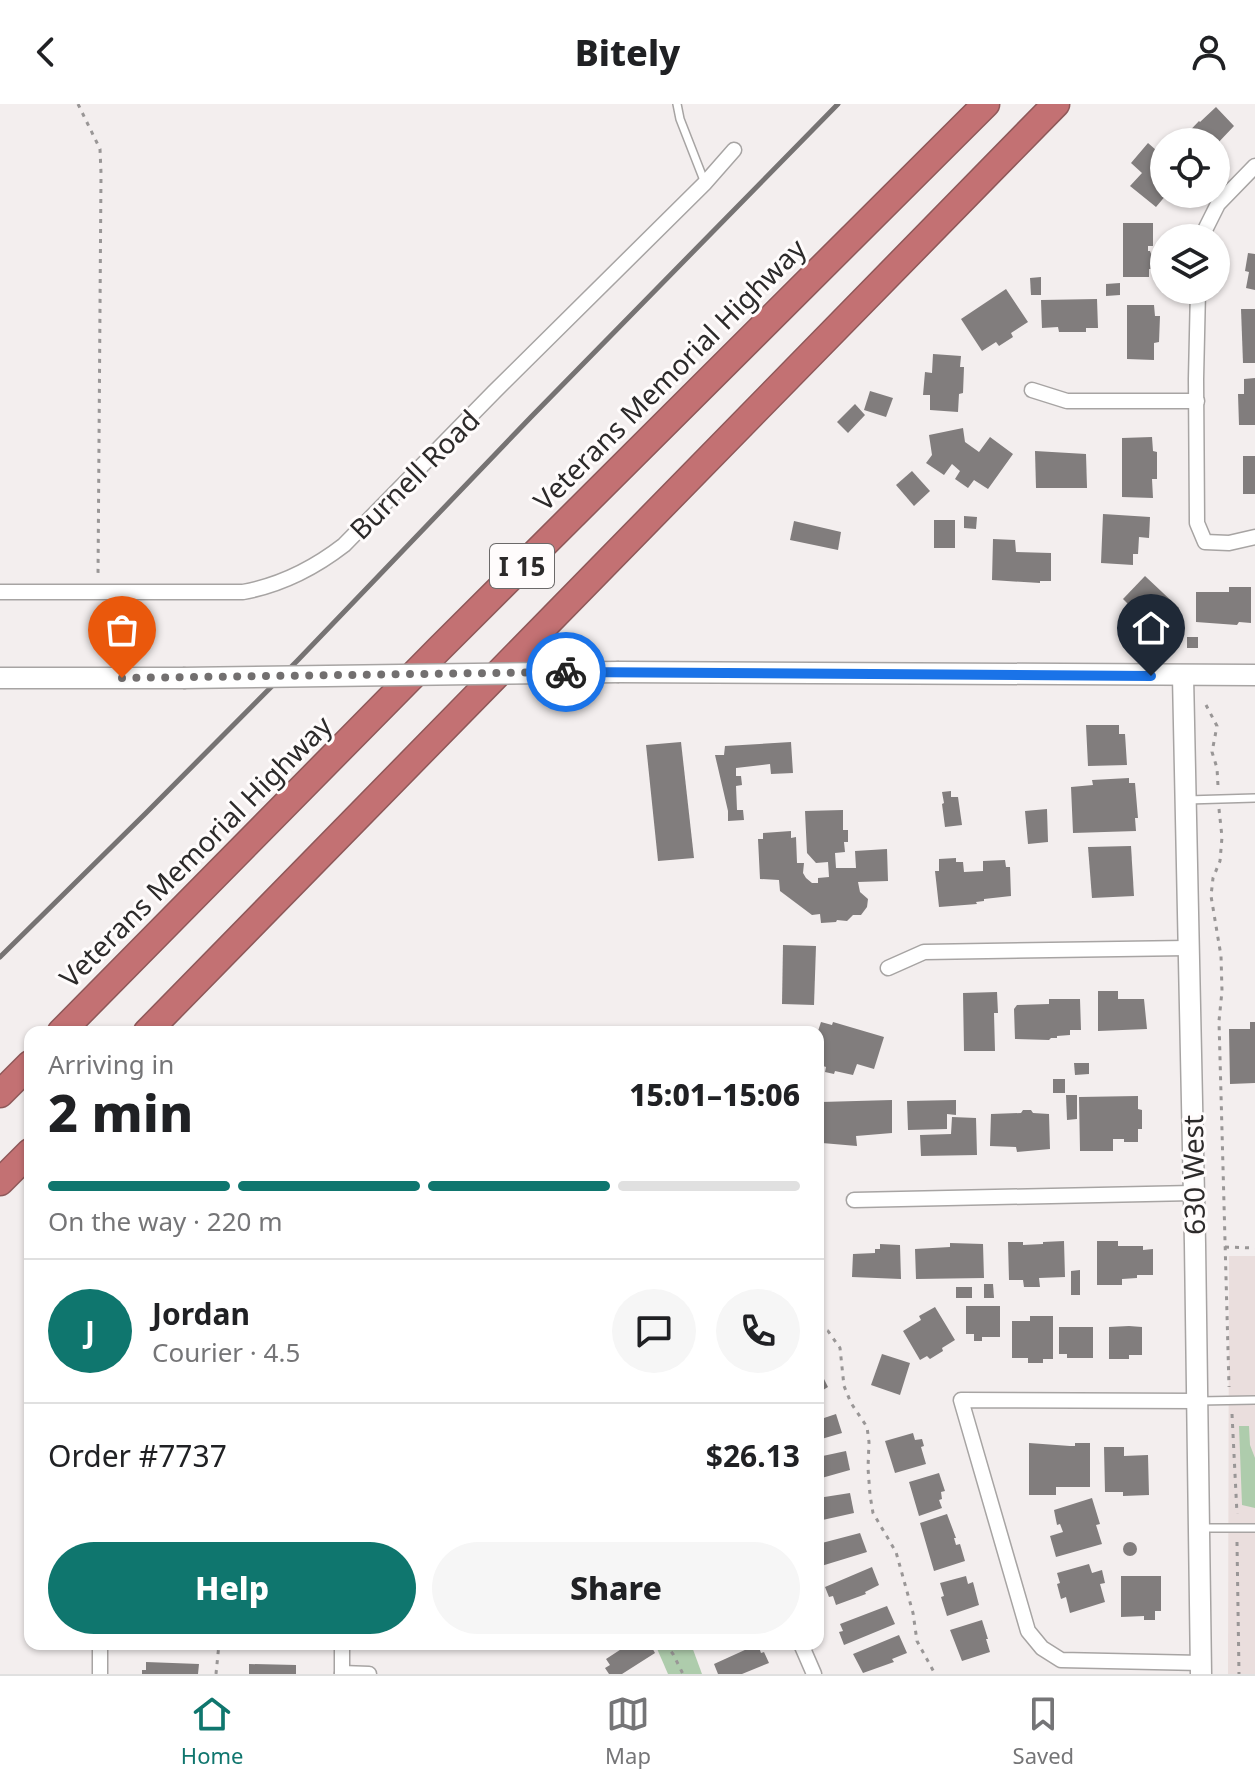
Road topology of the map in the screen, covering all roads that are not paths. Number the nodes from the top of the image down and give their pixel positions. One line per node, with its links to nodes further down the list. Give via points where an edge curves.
1 (677, 104): 6 (lane)
2 (986, 104): 20 (highway, Veterans Memorial Highway / I 15)
3 (1056, 104): 21 (highway, I 15)
4 (734, 150): 6 (street, Burnell Road)
5 (1255, 166): 7 (street, via 1218,204)
6 (705, 183): 12 (street, Burnell Road, via 324,560 287,580 243,592)
7 (1208, 224)
8 (1198, 304): 10 (street)
9 (1032, 390): 10 (street, via 1067,401)
10 (1197, 401): 11 (street, via 1197,523 1205,542)
11 (1255, 537)
12 (0, 592)
13 (1255, 675): 14 (main road)
14 (1183, 676): 15 (main road, bridge, via 619,672); 17 (main road, 630 West)
15 (0, 678)
16 (1255, 798): 17 (lane)
17 (1185, 800): 18 (main road, 630 West)
18 (1187, 948): 19 (street, via 924,952); 26 (main road, 630 West)
19 (888, 968)
20 (67, 1026)
21 (153, 1026)
22 (24, 1070): 23 (highway)
23 (0, 1094)
24 (24, 1158): 25 (highway)
25 (0, 1182)
26 (1193, 1193): 27 (street); 29 (main road, 630 West)
27 (854, 1200)
28 (1255, 1400): 29 (lane)
29 (1197, 1401): 30 (main road, 630 West); 35 (street, via 961,1400 1028,1631 1042,1648 1061,1660)
30 (1199, 1528): 31 (lane); 35 (main road, 630 West)
31 (1255, 1528)
32 (100, 1650): 36 (street)
33 (342, 1650): 37 (street)
34 (804, 1650): 39 (street)
35 (1201, 1668)
36 (100, 1674)
37 (342, 1674): 38 (street)
38 (369, 1674)
39 (814, 1674)

